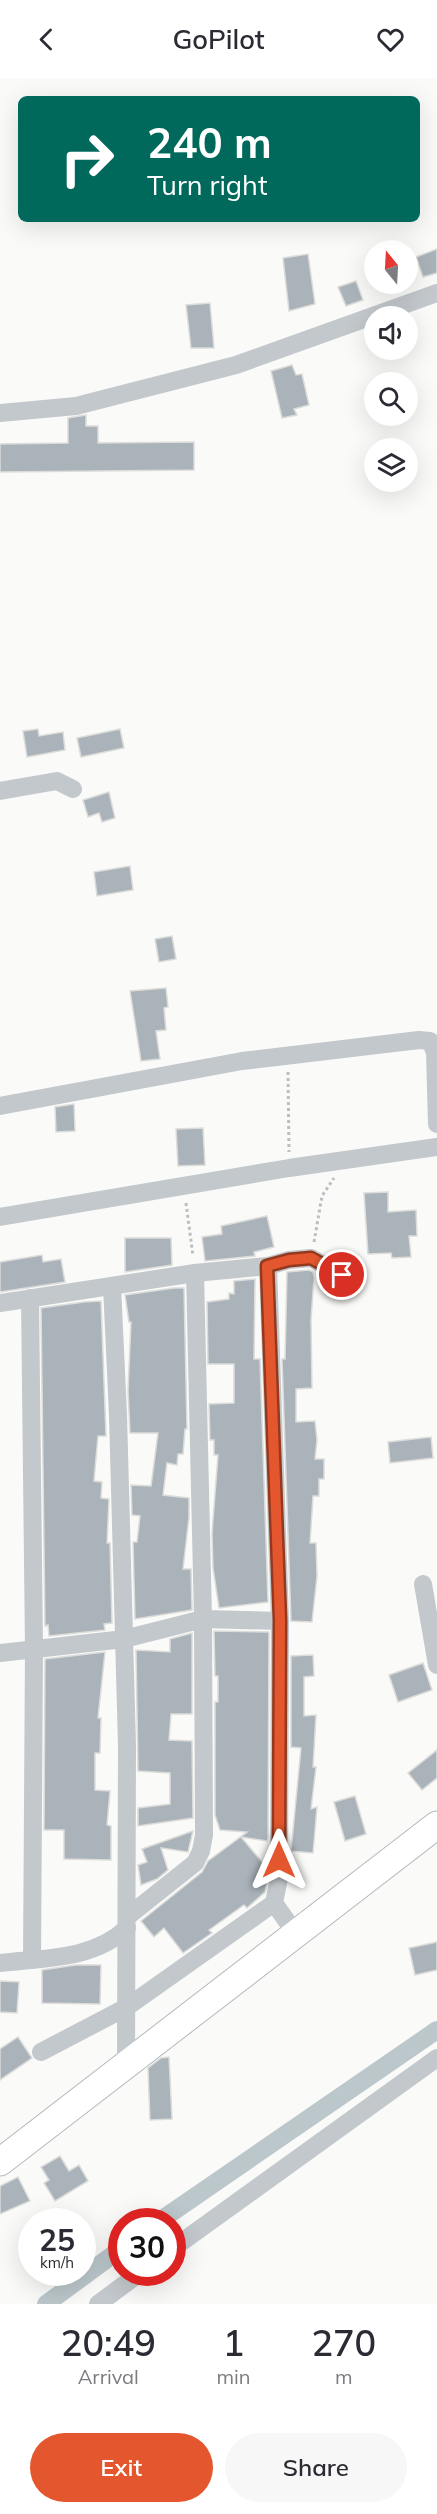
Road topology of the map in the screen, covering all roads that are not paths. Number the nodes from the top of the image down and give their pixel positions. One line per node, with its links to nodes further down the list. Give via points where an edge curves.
1 (437, 293): 2 (street, via 224,369 76,406)
2 (0, 413)
3 (74, 789): 4 (street, via 57,781)
4 (0, 791)
5 (0, 1106): 6 (street, via 242,1061 430,1041 435,1052)
6 (437, 1124)
7 (437, 1147): 8 (street)
8 (0, 1217)
9 (267, 1266): 10 (street); 11 (street, via 311,1258); 17 (street)
10 (195, 1273): 12 (street); 16 (street)
11 (342, 1275)
12 (112, 1287): 13 (street); 18 (street)
13 (30, 1298): 14 (street); 19 (street)
14 (0, 1303)
15 (423, 1584): 21 (street)
16 (203, 1619): 17 (street); 18 (street); 24 (street, via 201,1851 189,1869)
17 (280, 1620): 23 (street, via 279,1878)
18 (124, 1640): 19 (street); 24 (street)
19 (34, 1649): 20 (street); 26 (street)
20 (0, 1653)
21 (437, 1665)
22 (437, 1826): 25 (street)
23 (274, 1903): 25 (street); 28 (street)
24 (127, 1922): 26 (street, via 116,1938 98,1949); 28 (street)
25 (296, 1934): 31 (street)
26 (32, 1960): 27 (street)
27 (0, 1963)
28 (126, 2014): 29 (street); 31 (street)
29 (41, 2052)
30 (437, 2058): 33 (street)
31 (126, 2066): 32 (street)
32 (0, 2162)
33 (186, 2240)
34 (122, 2286): 35 (street)
35 (98, 2304)

